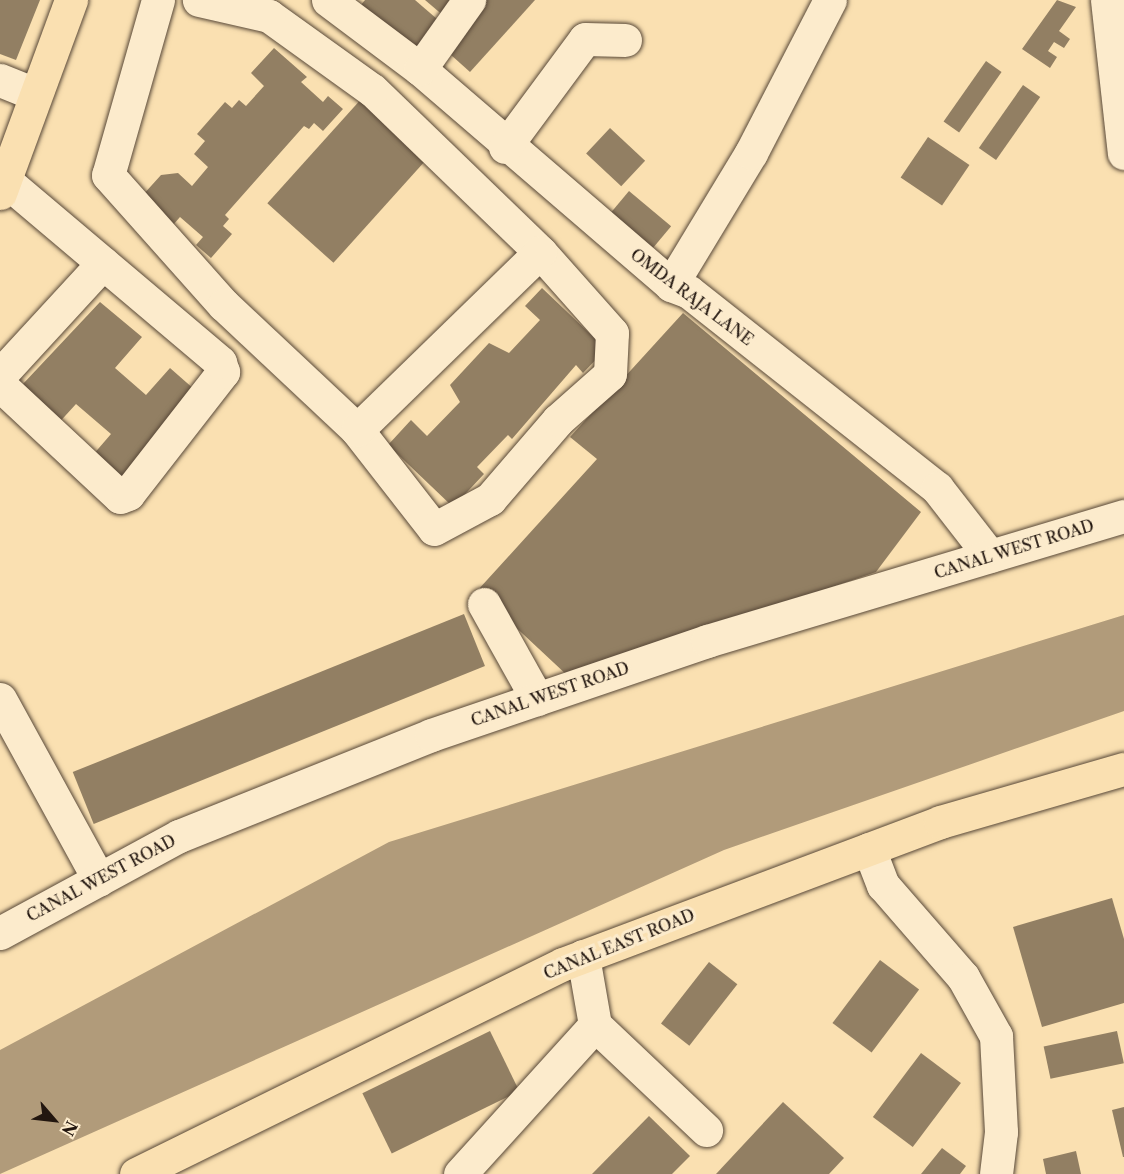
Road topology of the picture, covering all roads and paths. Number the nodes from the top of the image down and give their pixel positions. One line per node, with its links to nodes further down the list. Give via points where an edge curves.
1 (71, 0): 11 (main road)
2 (158, 0): 20 (street, via 108,175 224,305)
3 (199, 0): 15 (street, via 269,16 372,90)
4 (328, 0): 9 (street, OMDA RAJA LANE)
5 (469, 0): 9 (street)
6 (830, 0): 17 (street, via 750,153)
7 (1107, 0): 13 (street)
8 (626, 40): 12 (street, via 585,39)
9 (420, 69): 12 (street, OMDA RAJA LANE)
10 (0, 80): 11 (street)
11 (35, 94): 14 (main road)
12 (506, 147): 17 (street, OMDA RAJA LANE)
13 (1124, 153)
14 (2, 186): 16 (street)
15 (540, 252): 20 (street); 20 (street, via 612,333 610,375 558,420 490,499 434,529)
16 (103, 263): 18 (street); 19 (street, via 220,363 224,372 128,494 111,495)
17 (670, 285): 22 (street, OMDA RAJA LANE, via 689,292 937,488)
18 (0, 375)
19 (0, 385)
20 (357, 430)
21 (1124, 516): 22 (street, CANAL WEST ROAD)
22 (990, 556): 25 (street, CANAL WEST ROAD)
23 (484, 604): 25 (street)
24 (0, 699): 28 (street)
25 (537, 699): 28 (street, CANAL WEST ROAD, via 431,735 179,836)
26 (1124, 769): 27 (main road, CANAL EAST ROAD, via 939,822)
27 (869, 849): 30 (main road, CANAL EAST ROAD); 35 (street, via 883,885 963,977 996,1036 1001,1132)
28 (99, 880): 29 (street, CANAL WEST ROAD)
29 (0, 933)
30 (584, 956): 31 (street); 33 (main road, CANAL EAST ROAD)
31 (595, 1025): 32 (street); 34 (street)
32 (706, 1130)
33 (136, 1174)
34 (460, 1174)
35 (996, 1174)

